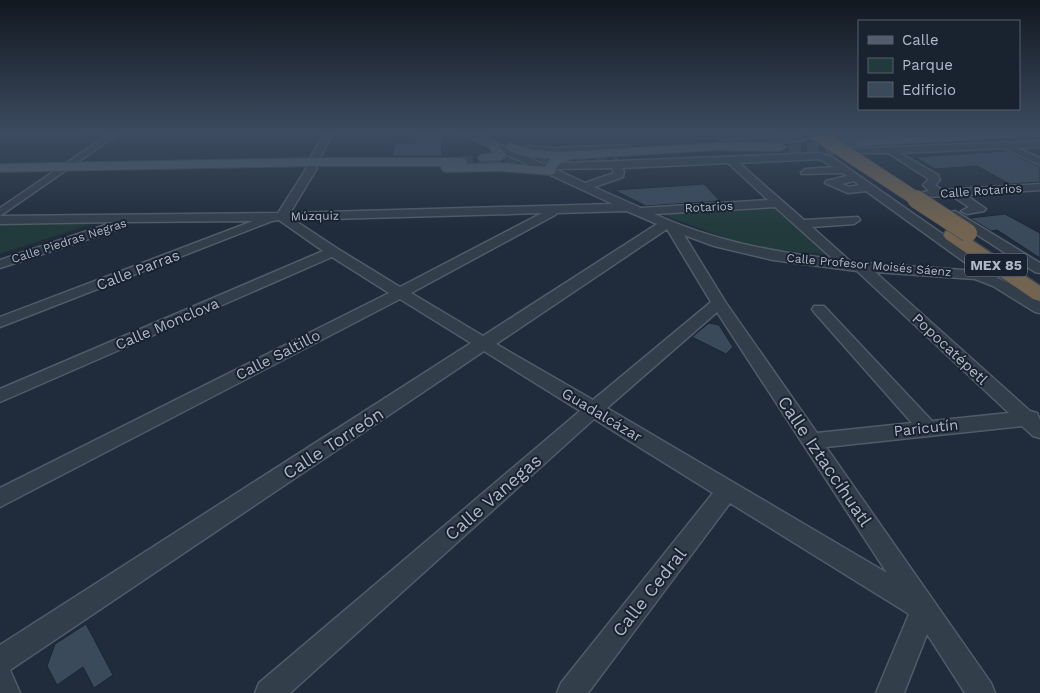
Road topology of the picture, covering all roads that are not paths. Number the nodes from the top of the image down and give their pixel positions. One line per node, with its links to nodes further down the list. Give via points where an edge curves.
1 (70, 164): 21 (street)
2 (327, 164): 16 (main road)
3 (447, 164): 18 (main road)
4 (465, 164): 18 (main road, via 382,170)
5 (516, 164): 22 (main road)
6 (536, 164): 22 (street)
7 (553, 164): 22 (main road)
8 (576, 164): 19 (main road)
9 (597, 164): 19 (street)
10 (618, 164): 27 (street, via 619,175)
11 (735, 164): 35 (street)
12 (836, 164): 23 (street)
13 (847, 164): 46 (highway, MEX 85)
14 (850, 164): 46 (highway, MEX 85, bridge)
15 (912, 164): 33 (street, via 934,177 935,180 928,185)
16 (312, 165): 18 (main road); 21 (main road); 40 (street)
17 (876, 165): 23 (street, via 863,171); 31 (street)
18 (349, 167)
19 (585, 167): 22 (street)
20 (0, 168): 21 (main road)
21 (63, 169): 24 (main road); 39 (street)
22 (550, 169): 27 (street, Calle Profesor Moisés Sáenz)
23 (844, 170): 25 (street); 26 (street)
24 (0, 172)
25 (806, 172)
26 (855, 178): 30 (street); 30 (street, via 830,183 848,190)
27 (586, 187): 36 (street, Calle Profesor Moisés Sáenz)
28 (1040, 187): 29 (street, Calle Rotarios)
29 (1019, 188): 32 (street, Calle Rotarios); 34 (street)
30 (870, 189): 31 (street, via 883,183 900,184); 53 (street)
31 (918, 192): 33 (street, Calle Rotarios); 50 (street)
32 (954, 193): 33 (street, Calle Rotarios); 38 (street, via 980,209)
33 (940, 194)
34 (1040, 200)
35 (780, 203): 36 (street, Rotarios); 44 (street)
36 (635, 209): 37 (street, Múzquiz); 45 (street, Calle Profesor Moisés Sáenz)
37 (556, 210): 40 (street, Múzquiz); 52 (street, Calle Saltillo)
38 (966, 211)
39 (0, 213)
40 (278, 217): 41 (street, Múzquiz); 47 (street, Guadalcázar); 57 (street, Calle Parras)
41 (138, 218): 42 (street, Múzquiz); 48 (street, Calle Piedras Negras)
42 (0, 220)
43 (854, 220): 44 (street)
44 (802, 224): 49 (street)
45 (670, 226): 49 (street, Calle Profesor Moisés Sáenz, via 773,256); 54 (street, Calle Iztaccíhuatl); 58 (street, Calle Torreón)
46 (960, 234): 51 (highway, MEX 85); 53 (highway, MEX 85)
47 (333, 252): 52 (street, Guadalcázar); 59 (street, Calle Monclova)
48 (0, 264)
49 (854, 266): 53 (street, Calle Profesor Moisés Sáenz, via 977,275); 61 (street, Popocatépetl)
50 (1040, 269)
51 (1040, 280)
52 (400, 293): 58 (street, Guadalcázar); 66 (street, Calle Saltillo)
53 (1032, 296): 56 (street)
54 (719, 303): 60 (street, Calle Vanegas); 64 (street, Calle Iztaccíhuatl)
55 (819, 309): 62 (street)
56 (1040, 309)
57 (0, 322)
58 (484, 344): 60 (street, Guadalcázar); 68 (street, Calle Torreón)
59 (0, 396)
60 (593, 410): 65 (street, Guadalcázar); 71 (street, Calle Vanegas)
61 (1033, 417): 62 (street, Paricutín); 63 (street, Popocatépetl)
62 (927, 428): 64 (street, Paricutín)
63 (1040, 432)
64 (812, 441): 67 (street, Calle Iztaccíhuatl)
65 (727, 491): 67 (street, Guadalcázar); 72 (street, Calle Cedral)
66 (0, 498)
67 (924, 609): 73 (street); 74 (street, Calle Iztaccíhuatl)
68 (0, 662)
69 (0, 678): 70 (street)
70 (6, 693)
71 (269, 693)
72 (571, 693)
73 (890, 693)
74 (981, 693)

